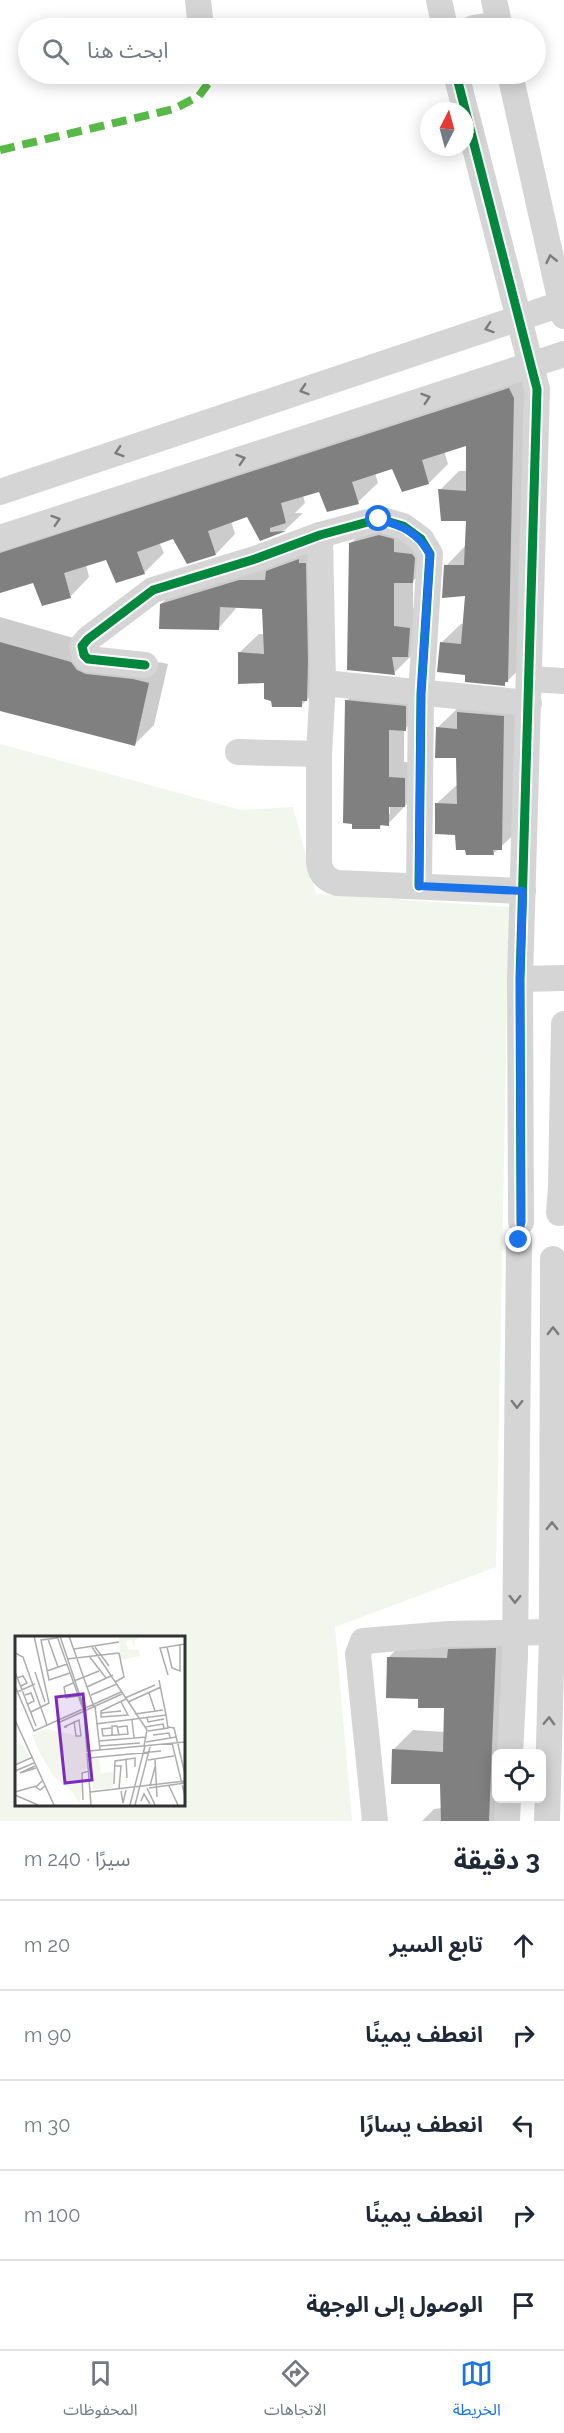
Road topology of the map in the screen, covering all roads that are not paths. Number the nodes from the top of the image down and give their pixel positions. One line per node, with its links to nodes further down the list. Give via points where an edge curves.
1 (198, 0): 3 (street)
2 (439, 0): 4 (street)
3 (200, 18)
4 (443, 18)
5 (459, 84): 8 (street)
6 (512, 84): 7 (street, one-way to 6)
7 (563, 307): 8 (street)
8 (519, 318): 10 (street); 11 (street, one-way to 11)
9 (564, 354): 10 (street)
10 (531, 364): 13 (street, one-way to 10); 17 (street, via 537,401)
11 (0, 492)
12 (320, 535): 14 (street, via 153,590 82,646 88,659); 16 (street); 18 (street, via 379,519 403,526 421,539 430,554)
13 (0, 538)
14 (145, 665)
15 (564, 681): 17 (street)
16 (323, 683): 18 (street); 20 (street)
17 (529, 691): 18 (street); 22 (street)
18 (421, 694): 21 (street)
19 (238, 752): 20 (street)
20 (319, 754): 21 (street, via 321,872 337,883)
21 (419, 886): 22 (street)
22 (523, 891): 24 (street)
23 (564, 978): 24 (street)
24 (520, 979): 27 (street)
25 (564, 1024): 26 (street)
26 (562, 1216): 27 (street, via 543,1209 534,1211)
27 (520, 1231): 28 (street, via 522,1248 536,1259); 30 (street, one-way to 30)
28 (559, 1256): 29 (street, one-way to 28)
29 (558, 1363): 31 (street, one-way to 29)
30 (514, 1632): 31 (street); 32 (street); 34 (street, via 363,1641 358,1654)
31 (552, 1632): 36 (street, one-way to 31)
32 (510, 1749)
33 (508, 1803): 35 (street)
34 (375, 1821)
35 (507, 1821)
36 (547, 1821)

